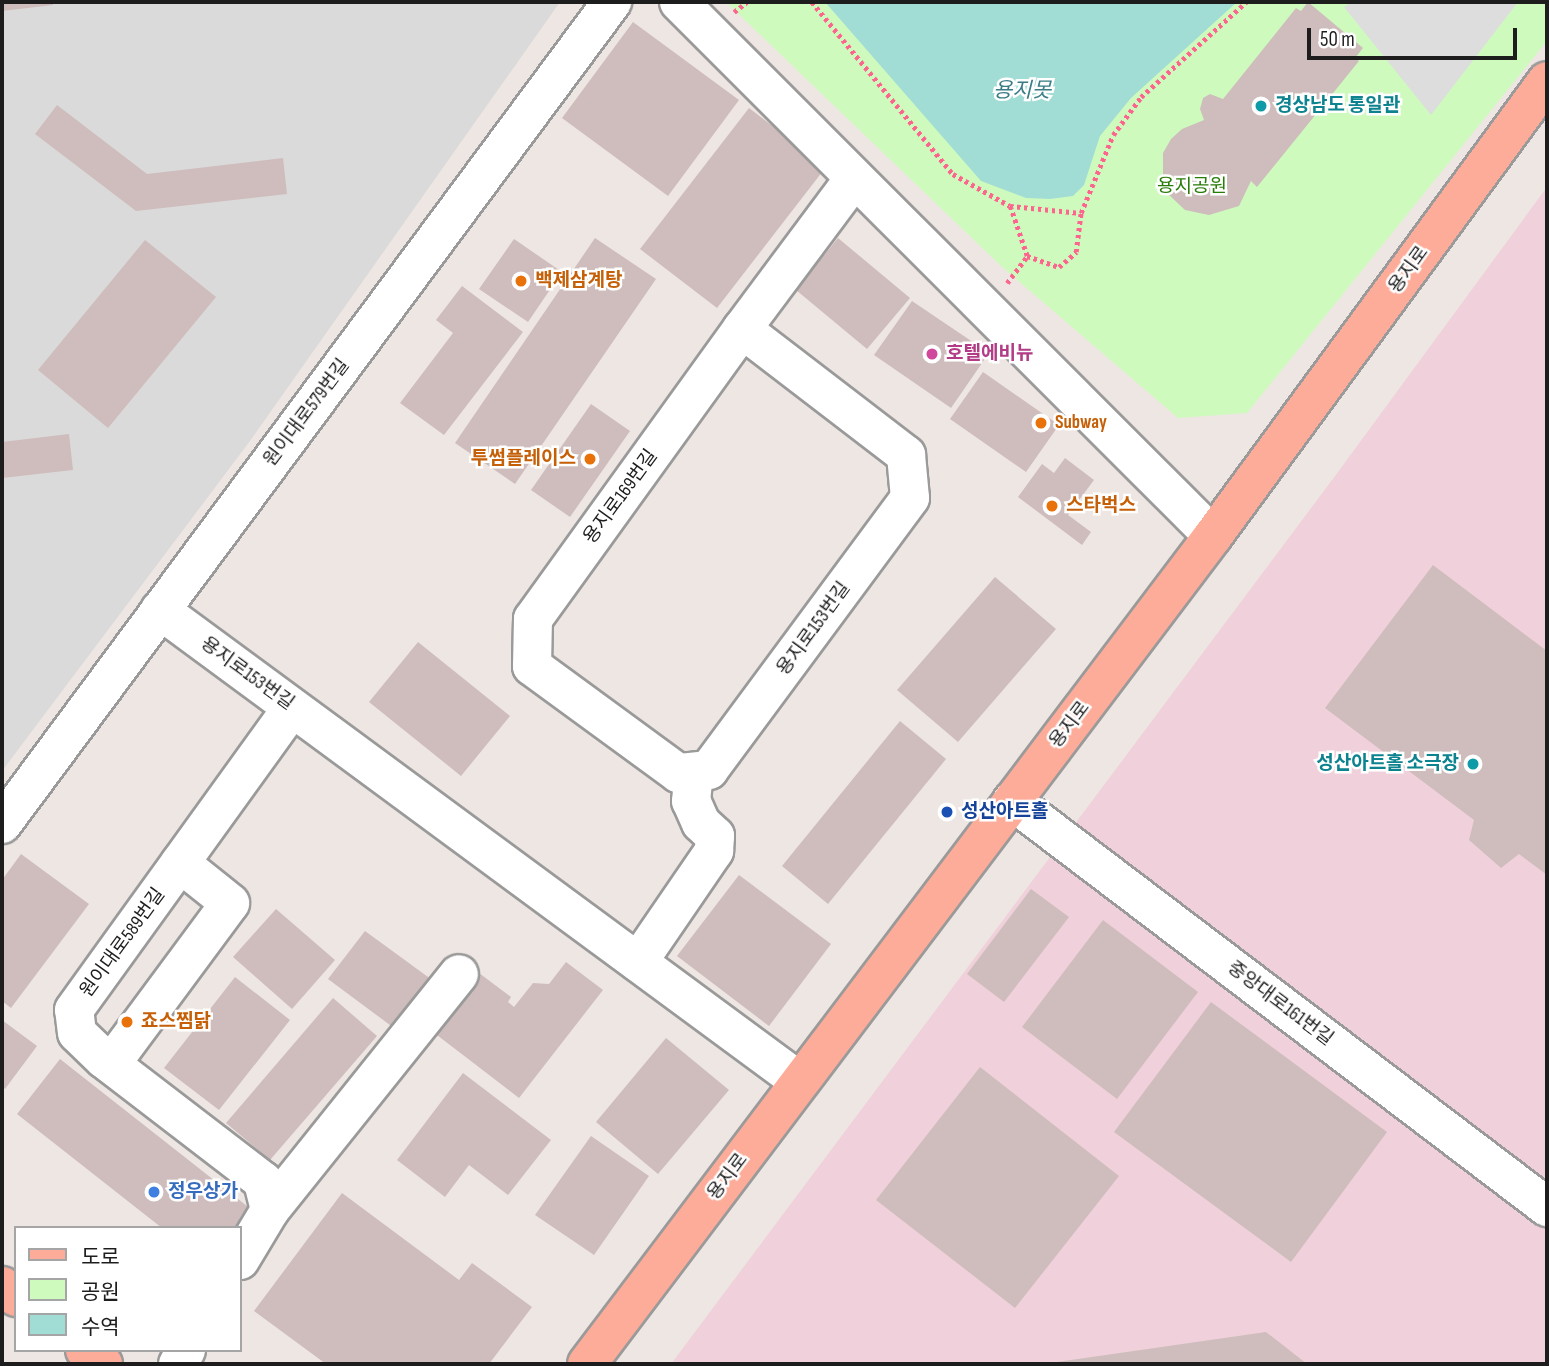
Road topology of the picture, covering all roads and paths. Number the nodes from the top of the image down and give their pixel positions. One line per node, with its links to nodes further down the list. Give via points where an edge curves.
1 (612, 2): 13 (street, 원이대로579번길)
2 (679, 2): 6 (street)
3 (812, 2): 7 (path, via 953,174)
4 (1246, 2): 8 (path, via 1141,97 1113,135)
5 (1547, 81): 12 (main road, 용지로)
6 (854, 179): 10 (street); 11 (street, 용지로169번길)
7 (1010, 206): 8 (path); 9 (path)
8 (1081, 213): 9 (path, via 1076,252 1059,267)
9 (1027, 256): 10 (path, via 1020,270)
10 (982, 309): 12 (street)
11 (741, 329): 15 (street, 용지로169번길, via 533,619 532,666 678,774); 15 (street, 용지로153번길, via 906,455 910,498 709,770)
12 (1213, 536): 16 (main road, 용지로)
13 (160, 610): 14 (street, 용지로153번길); 17 (street, 원이대로579번길)
14 (292, 708): 18 (street, 원이대로589번길); 19 (street, 용지로153번길)
15 (694, 772): 19 (street, via 691,801 701,823 715,836 714,851)
16 (1012, 801): 22 (main road, 용지로); 23 (street, 중앙대로161번길)
17 (2, 824)
18 (180, 863): 21 (street, 원이대로589번길, via 74,1010 77,1033); 21 (street, via 230,903)
19 (638, 962): 22 (street, 용지로153번길)
20 (459, 974): 24 (street)
21 (111, 1064): 24 (street, 원이대로589번길, via 263,1181)
22 (799, 1081): 28 (main road, 용지로)
23 (1547, 1207)
24 (270, 1210): 25 (street)
25 (242, 1257)
26 (88, 1352): 27 (main road)
27 (103, 1364)
28 (587, 1364)

